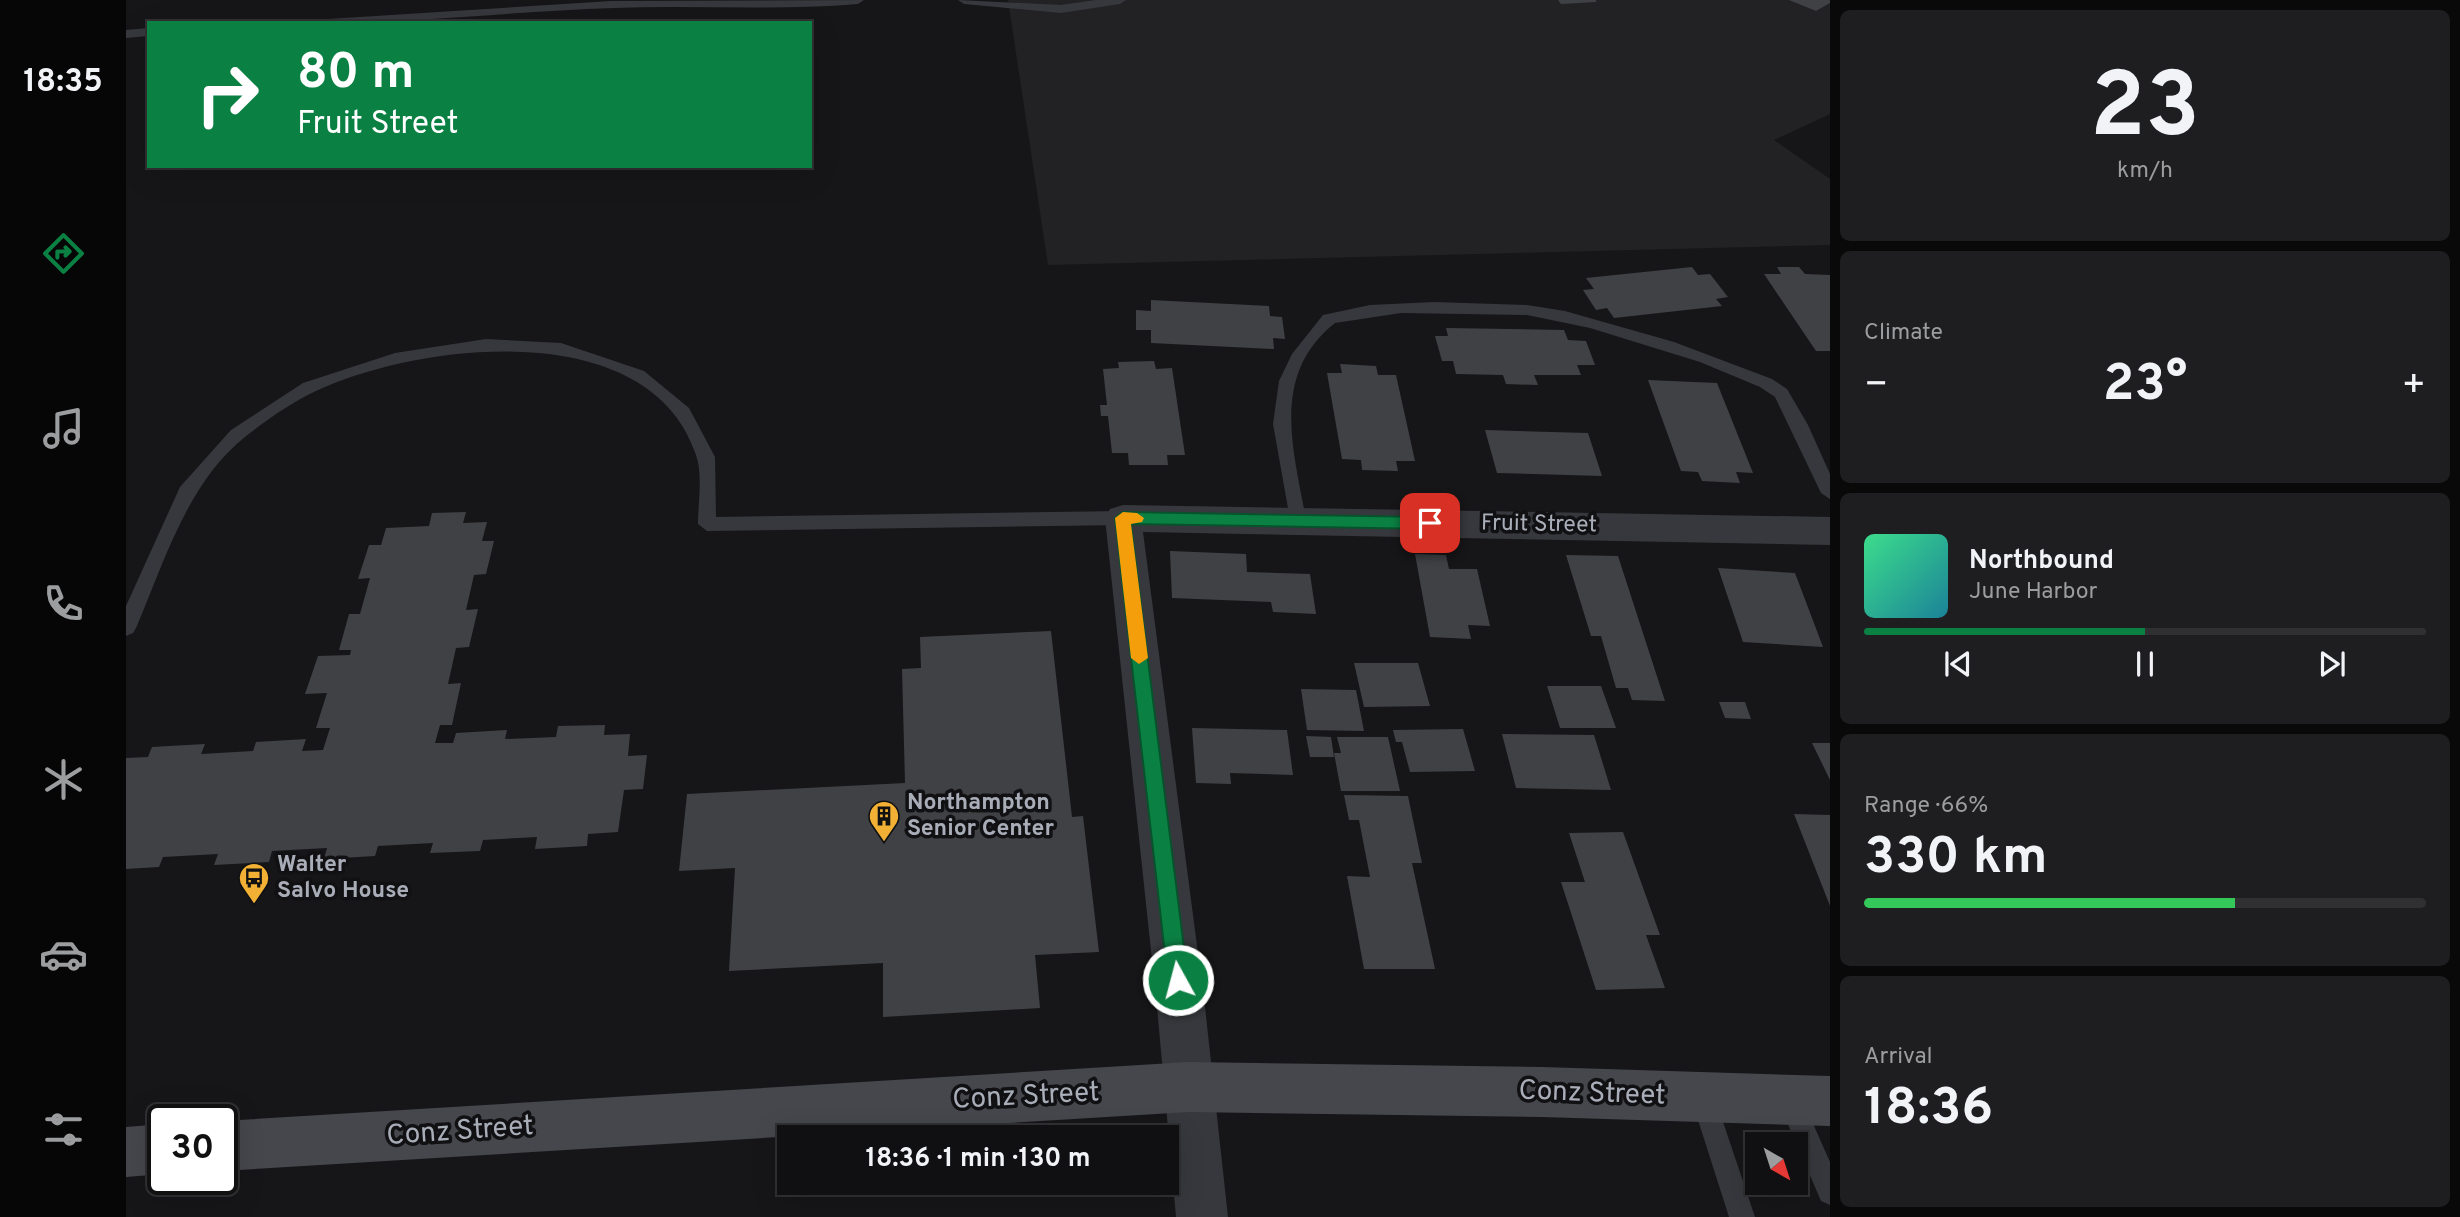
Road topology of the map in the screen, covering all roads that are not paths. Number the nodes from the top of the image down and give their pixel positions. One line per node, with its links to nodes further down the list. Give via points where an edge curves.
1 (858, 0): 4 (lane, via 807,6 699,2 510,8)
2 (964, 0): 3 (lane, via 1061,9)
3 (1120, 0)
4 (352, 21)
5 (147, 33): 6 (lane)
6 (126, 34)
7 (1830, 493): 9 (lane, via 1782,393 1750,374 1546,312 1399,307 1359,310 1329,319 1289,372 1279,403)
8 (1123, 518): 9 (street, Fruit Street); 11 (lane, via 707,524 706,457 683,412 638,376 561,348 486,344 395,358 309,387 237,434 189,487); 12 (street)
9 (1297, 520): 10 (street, Fruit Street)
10 (1830, 531)
11 (126, 628)
12 (1189, 1087): 13 (main road, Conz Street); 15 (main road, Conz Street); 19 (street)
13 (1703, 1097): 14 (main road, Conz Street); 20 (lane)
14 (1810, 1100): 18 (lane)
15 (238, 1145)
16 (147, 1150): 17 (main road)
17 (126, 1152)
18 (1830, 1192)
19 (1202, 1217)
20 (1742, 1217)

